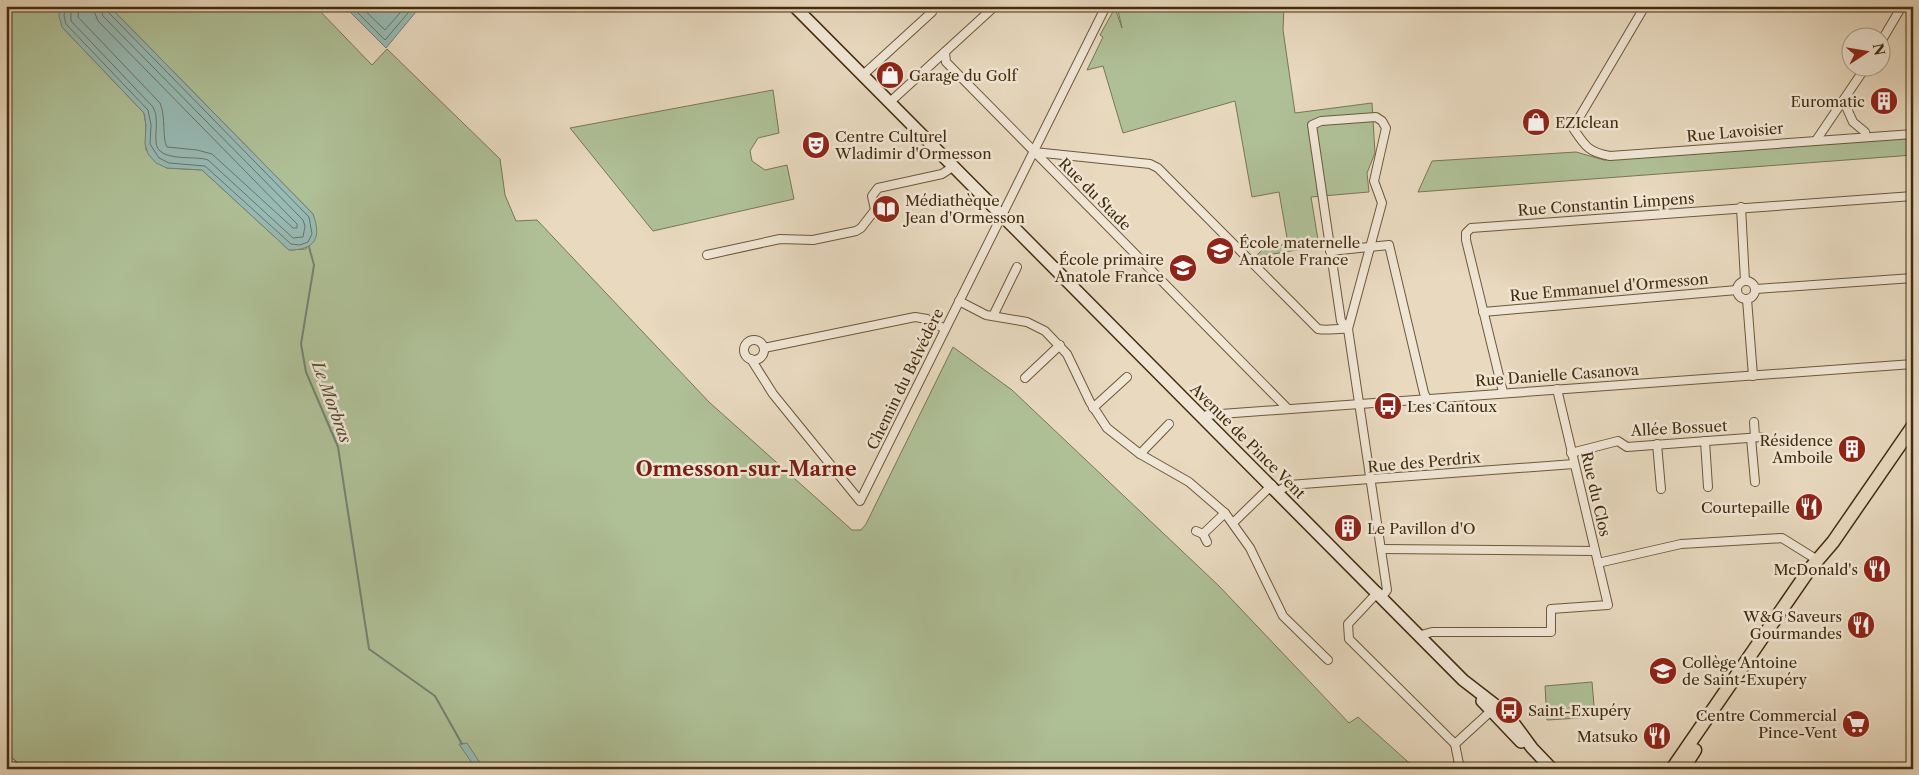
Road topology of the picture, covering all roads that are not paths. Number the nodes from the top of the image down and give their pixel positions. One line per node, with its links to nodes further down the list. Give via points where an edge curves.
1 (794, 6): 11 (main road, Avenue de Pince Vent)
2 (995, 6): 8 (street)
3 (1106, 6): 18 (street, Chemin du Belvédère)
4 (1645, 6): 17 (street, Rue Lavoisier, via 1573,128 1593,153 1610,156)
5 (1902, 6): 7 (street)
6 (932, 12): 11 (street)
7 (1889, 28)
8 (945, 52): 9 (street); 10 (street)
9 (934, 62): 10 (street); 13 (street)
10 (946, 62): 18 (street, Rue du Stade)
11 (863, 75): 13 (main road, Avenue de Pince Vent)
12 (1859, 78): 14 (street)
13 (890, 102): 19 (main road, Avenue de Pince Vent)
14 (1844, 102): 15 (street, via 1853,122); 17 (street)
15 (1865, 132)
16 (1913, 134): 17 (street, Rue Lavoisier)
17 (1817, 139)
18 (1034, 152): 22 (street, Chemin du Belvédère); 36 (street, via 1150,164 1158,168 1318,330); 49 (street, Rue du Stade)
19 (954, 166): 22 (main road, Avenue de Pince Vent); 25 (street, via 942,174 878,188 872,196 875,210 856,231 813,240 780,240)
20 (1913, 196): 21 (street, Rue Constantin Limpens)
21 (1741, 207): 28 (street); 33 (street, Rue Constantin Limpens, via 1471,228 1466,233 1466,240)
22 (1002, 216): 32 (street, Chemin du Belvédère); 50 (main road, Avenue de Pince Vent)
23 (1370, 247): 24 (street); 24 (street, via 1382,203 1374,181 1386,128 1376,117 1321,120 1312,125 1311,133); 36 (street); 46 (street, via 1389,245)
24 (1330, 251): 36 (street, via 1341,321)
25 (708, 255)
26 (1017, 267): 34 (street)
27 (1913, 278): 29 (street)
28 (1745, 280): 29 (street); 30 (street)
29 (1756, 289): 31 (street, via 1754,296)
30 (1737, 290): 31 (street, via 1741,298); 33 (street, Rue Emmanuel d'Ormesson)
31 (1747, 299): 41 (street)
32 (959, 301): 34 (street); 35 (street, Chemin du Belvédère)
33 (1483, 312): 45 (street, Rue Constantin Limpens)
34 (993, 316): 37 (street, via 1027,322 1045,331)
35 (945, 329): 38 (street, via 927,319 914,317); 39 (street, Chemin du Belvédère, via 860,501 773,394)
36 (1348, 329): 47 (street)
37 (1060, 345): 43 (street); 48 (street)
38 (764, 348): 39 (street, via 761,357); 39 (street, via 756,340 750,341 744,350)
39 (751, 359)
40 (1913, 364): 41 (street, Rue Danielle Casanova)
41 (1753, 376): 44 (street, Rue Danielle Casanova)
42 (1127, 377): 48 (street)
43 (1026, 378)
44 (1557, 389): 45 (street, Rue Danielle Casanova); 57 (street, Rue du Clos, via 1570,436)
45 (1503, 392): 46 (street, Rue Danielle Casanova)
46 (1427, 399): 47 (street, Rue Danielle Casanova)
47 (1359, 403): 49 (street, Rue Danielle Casanova); 60 (street)
48 (1093, 408): 58 (street, via 1107,428)
49 (1288, 409): 50 (street, Rue Danielle Casanova, via 1207,415)
50 (1204, 418): 63 (main road, Avenue de Pince Vent)
51 (1754, 422): 54 (street)
52 (1169, 424): 58 (street)
53 (1913, 426): 70 (main road)
54 (1756, 437): 55 (street, Allée Bossuet); 61 (street)
55 (1704, 441): 56 (street, Allée Bossuet); 62 (street)
56 (1658, 444): 57 (street, Allée Bossuet, via 1627,447 1618,441); 64 (street)
57 (1571, 453): 59 (street, Rue du Clos)
58 (1140, 454): 65 (street, via 1188,482)
59 (1574, 464): 60 (street, Rue des Perdrix); 69 (street, Rue du Clos)
60 (1370, 480): 63 (street, Rue des Perdrix); 68 (street)
61 (1755, 482)
62 (1708, 487)
63 (1275, 488): 66 (street); 72 (main road, Avenue de Pince Vent)
64 (1661, 489)
65 (1225, 513): 66 (street); 67 (street, via 1199,533)
66 (1233, 523): 74 (street, via 1259,566 1277,608)
67 (1206, 542)
68 (1381, 549): 69 (street); 72 (street, via 1387,590)
69 (1595, 551): 71 (street, Rue du Clos)
70 (1819, 561): 71 (street, via 1782,538 1681,544); 83 (main road, via 1809,570); 84 (main road, via 1814,576)
71 (1598, 563): 73 (street, Rue du Clos, via 1608,605 1551,609 1551,632 1432,632)
72 (1380, 594): 73 (main road, Avenue de Pince Vent); 77 (street, via 1348,624 1349,639)
73 (1421, 635): 75 (main road, Avenue de Pince Vent)
74 (1328, 660)
75 (1473, 688): 76 (main road, Avenue de Pince Vent); 78 (main road, Avenue de Pince Vent, via 1507,714)
76 (1491, 710): 77 (street); 78 (main road, Avenue de Pince Vent, via 1521,742)
77 (1455, 744): 81 (street)
78 (1532, 748): 82 (main road, Avenue de Pince Vent)
79 (6, 758): 80 (street)
80 (17, 769)
81 (1460, 769)
82 (1552, 769)
83 (1672, 769)
84 (1683, 769)

